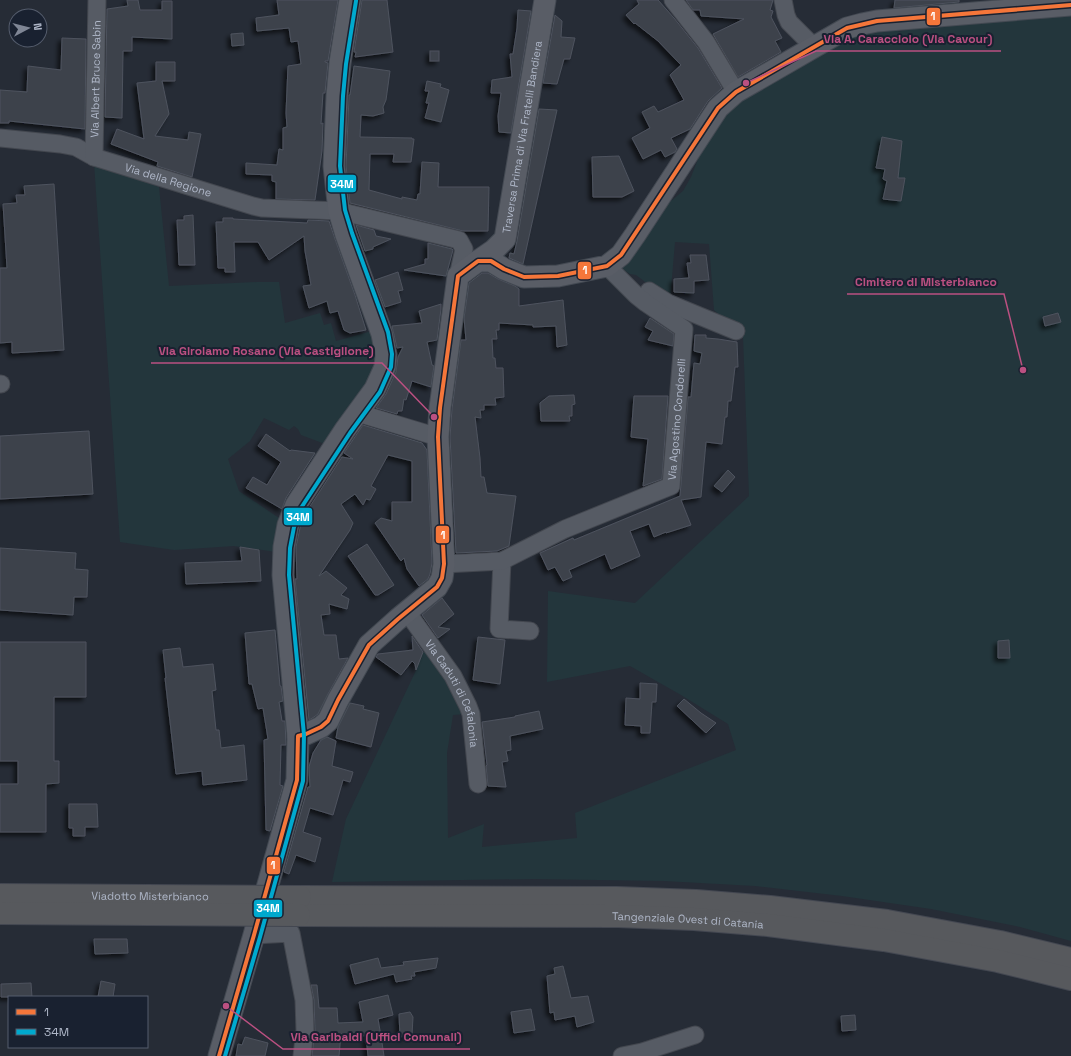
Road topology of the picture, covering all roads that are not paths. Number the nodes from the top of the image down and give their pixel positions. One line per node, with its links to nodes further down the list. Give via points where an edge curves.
1 (97, 0): 10 (street, Via Albert Bruce Sabin)
2 (350, 0): 11 (main road, via 337,96 334,166)
3 (545, 0): 12 (main road, Traversa Prima di Via Fratelli Bandiera, via 505,239 494,250)
4 (673, 0): 8 (street, via 706,42)
5 (784, 0): 7 (street, via 789,22)
6 (1071, 5): 7 (main road, via 877,21 848,28)
7 (814, 47): 8 (main road)
8 (736, 92): 13 (main road, via 718,108 621,255)
9 (0, 138): 10 (street, Via della Regione, via 76,147)
10 (94, 157): 11 (street, Via della Regione, via 262,208)
11 (339, 211): 12 (street, Via della Regione, via 459,240); 16 (main road, via 382,334 386,355 385,367 375,389)
12 (471, 255): 13 (main road, via 491,261 524,277 558,276); 17 (main road, Traversa Prima di Via Fratelli Bandiera, via 458,276)
13 (607, 266): 14 (street, Via Agostino Condorelli)
14 (625, 284): 15 (street, via 640,285 668,303); 18 (street, Via Agostino Condorelli, via 646,303 684,329 671,486 565,529)
15 (736, 331)
16 (358, 412): 17 (street); 22 (main road, via 296,505 288,525 283,575)
17 (438, 437): 19 (main road)
18 (502, 561): 19 (street, Via Agostino Condorelli); 21 (street, via 499,629)
19 (444, 564): 20 (main road, via 442,578 437,587)
20 (406, 612): 22 (main road, via 368,645 328,720 321,727); 23 (street, Via Caduti di Cefalonia, via 453,676 468,706)
21 (530, 631)
22 (298, 736): 24 (main road, via 297,780)
23 (478, 784)
24 (268, 883): 27 (street); 28 (main road)
25 (0, 895): 27 (highway, Viadotto Misterbianco, bridge)
26 (0, 913): 27 (highway, Viadotto Misterbianco, bridge)
27 (297, 915): 28 (street); 29 (highway, Tangenziale Ovest di Catania, via 617,898 696,901 887,920); 30 (highway, Tangenziale Ovest di Catania, via 618,916 768,925 884,940 998,961); 33 (street, via 306,1030)
28 (254, 935): 32 (main road)
29 (1071, 959)
30 (1071, 979)
31 (695, 1036): 34 (street)
32 (219, 1056)
33 (302, 1056)
34 (622, 1056)

